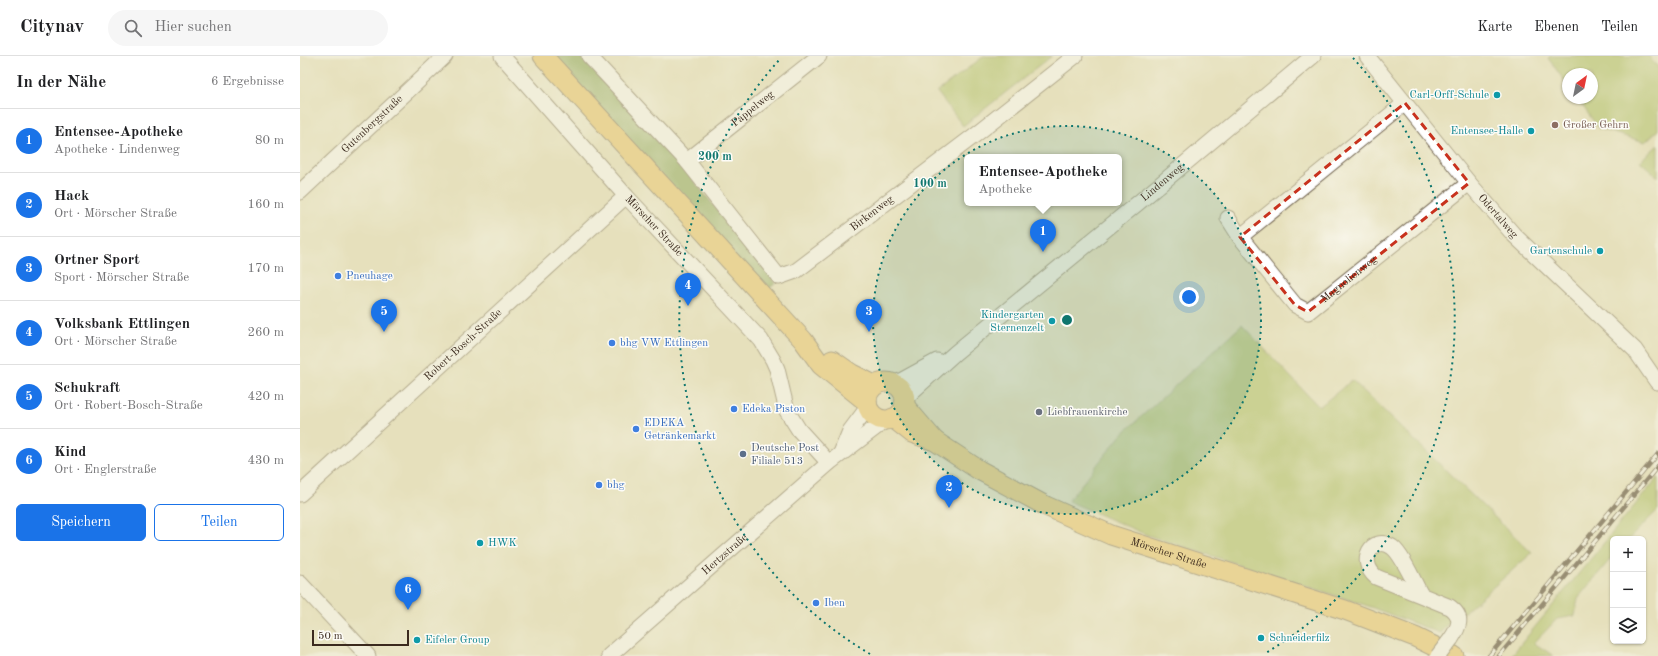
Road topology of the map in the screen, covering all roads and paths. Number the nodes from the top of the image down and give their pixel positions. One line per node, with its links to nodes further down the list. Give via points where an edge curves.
1 (445, 56): 12 (street, Gutenbergstraße)
2 (502, 56): 13 (street, Mörscher Straße)
3 (543, 56): 17 (main road, via 803,340 821,365)
4 (589, 56): 10 (street)
5 (819, 56): 10 (street, Pappelweg)
6 (1075, 56): 10 (street, Birkenweg, via 796,271 779,277)
7 (1313, 56): 18 (street, Lindenweg, via 954,353)
8 (1367, 56): 9 (street, Odertalweg)
9 (1405, 103): 11 (street, Odertalweg); 15 (street)
10 (686, 161)
11 (1469, 183): 15 (street, Magnolienweg, via 1308,312 1295,305); 16 (street, Odertalweg, via 1514,235 1635,350)
12 (300, 192)
13 (626, 196): 20 (street, Mörscher Straße, via 761,340 773,360 792,421); 21 (street, Robert-Bosch-Straße)
14 (1228, 218): 15 (street, Magnolienweg)
15 (1240, 237)
16 (1657, 382)
17 (869, 398): 18 (main road, Mörscher Straße, via 875,417); 18 (main road, via 884,382); 19 (street, Hertzstraße)
18 (897, 405): 19 (street, Hertzstraße, via 861,440); 24 (main road, Mörscher Straße, via 912,434 935,441 978,470 1039,503 1111,535 1345,610 1415,637)
19 (841, 453): 20 (street, Hertzstraße)
20 (829, 463): 26 (street, Hertzstraße)
21 (300, 494)
22 (300, 582): 25 (street)
23 (1421, 595): 24 (street, via 1450,607 1459,616)
24 (1453, 648): 27 (street, bridge)
25 (368, 656)
26 (609, 656)
27 (1438, 656)

